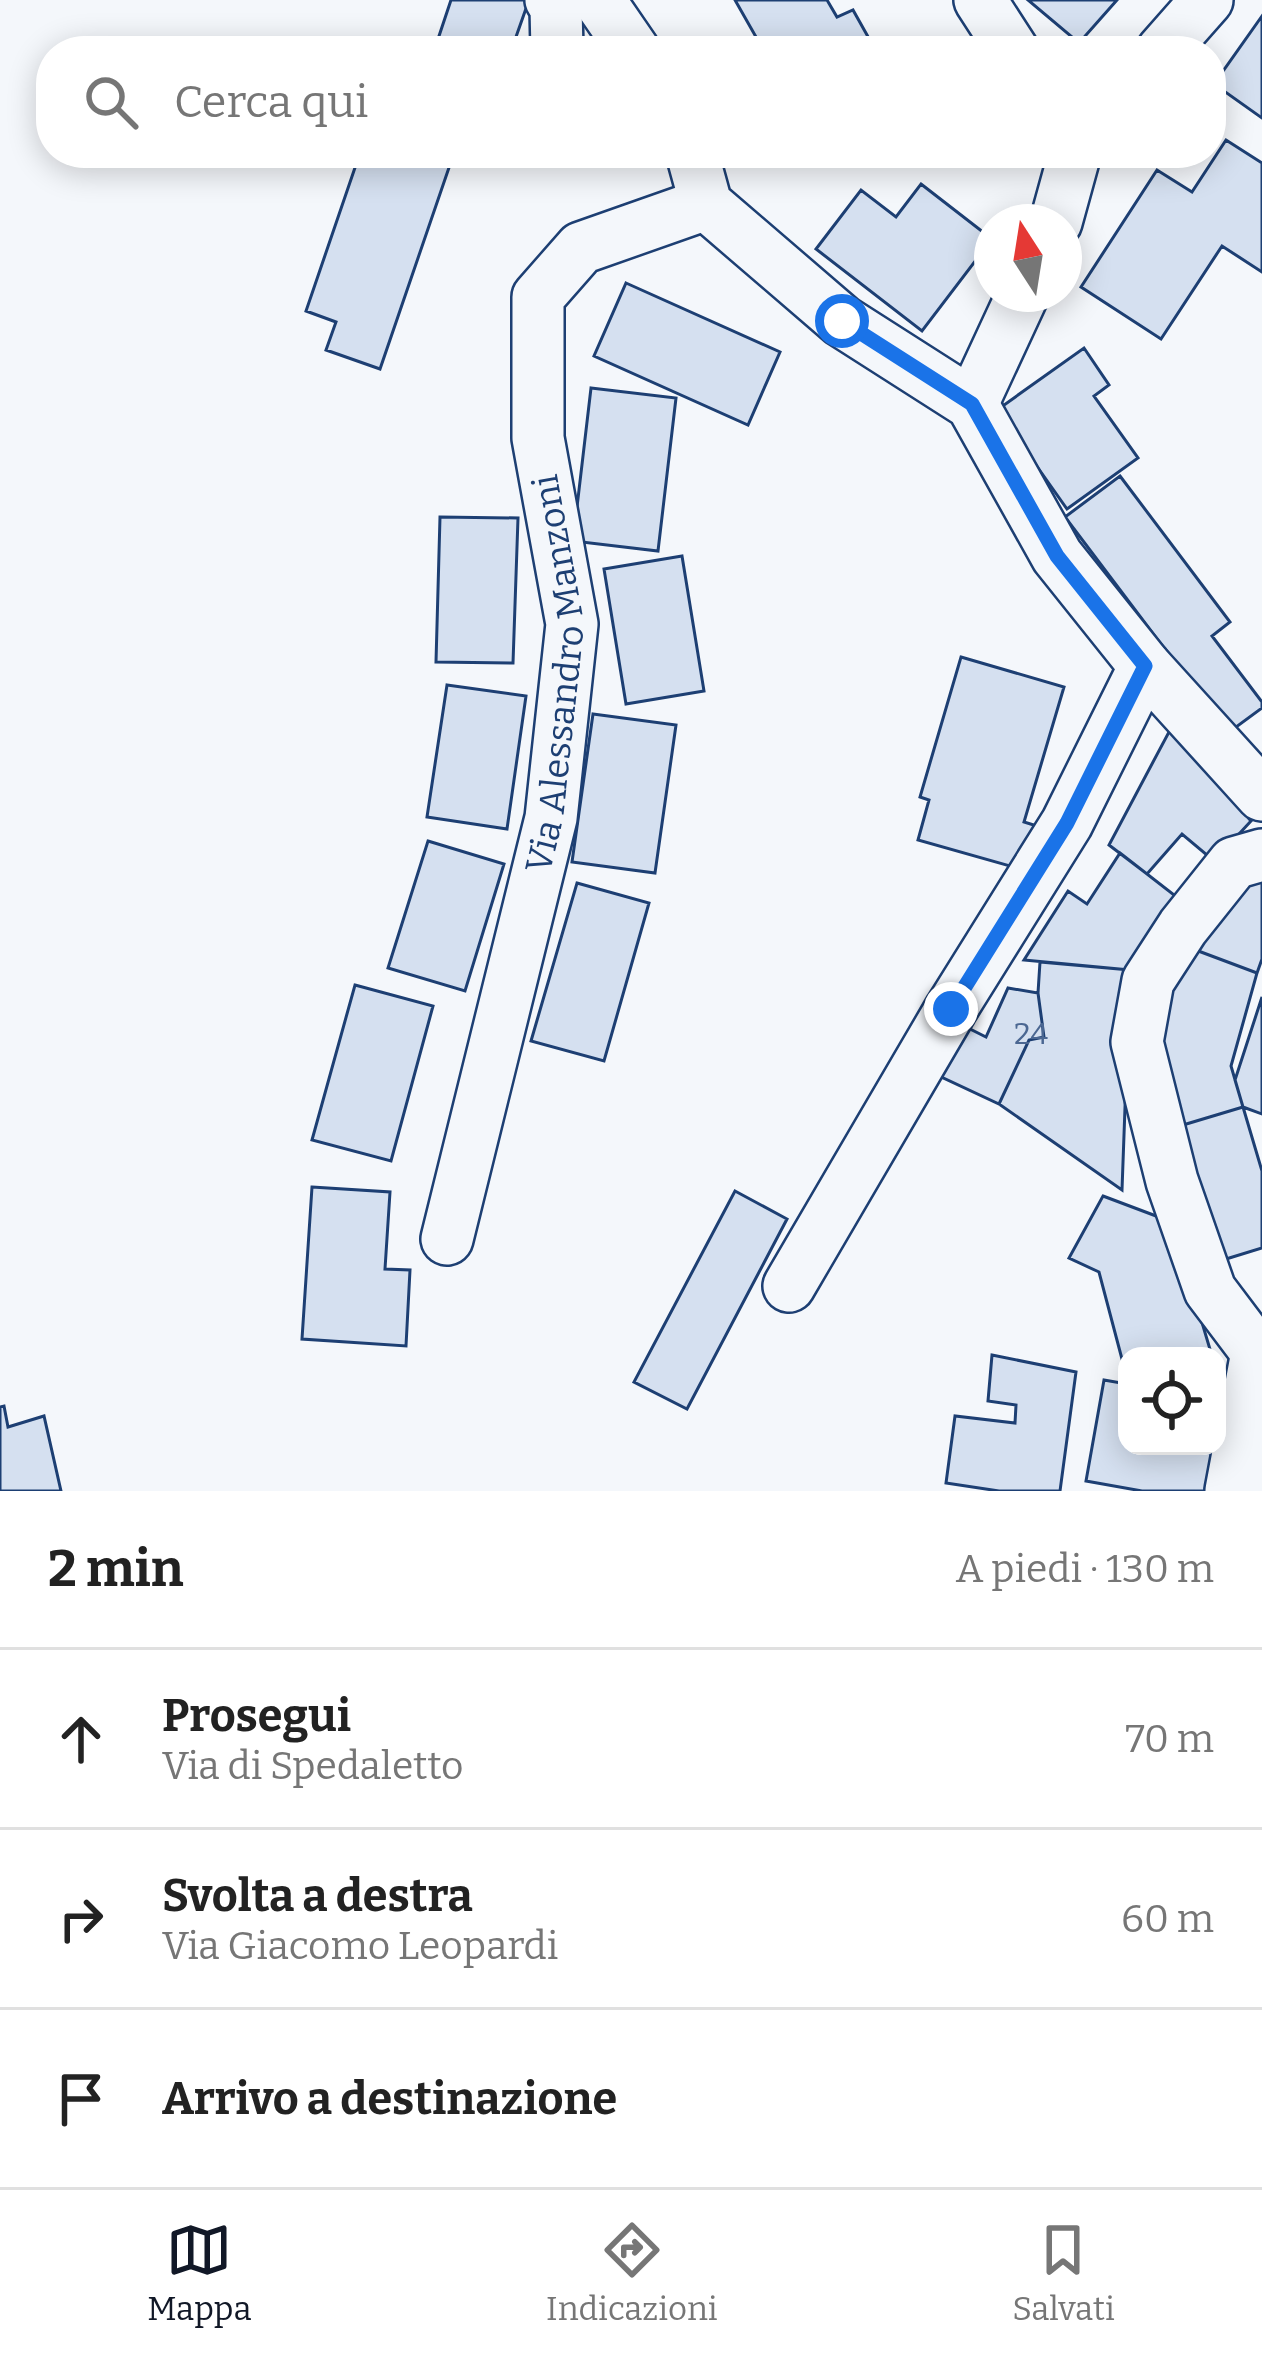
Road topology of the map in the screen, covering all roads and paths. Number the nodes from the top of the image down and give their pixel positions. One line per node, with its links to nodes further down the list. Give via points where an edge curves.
1 (551, 0): 5 (street)
2 (599, 0): 6 (street)
3 (980, 0): 7 (street)
4 (1207, 0): 8 (street)
5 (557, 36)
6 (624, 36)
7 (1003, 36)
8 (1175, 36)
9 (696, 168): 11 (street)
10 (1071, 168): 12 (street)
11 (706, 204): 14 (street, via 842,321); 18 (street, Via Alessandro Manzoni, via 580,248 538,297 538,438 572,624 551,818)
12 (1062, 204)
13 (1015, 312): 14 (street)
14 (972, 404): 15 (street, via 1057,556)
15 (1145, 666): 16 (street); 19 (street, via 1067,823)
16 (1262, 795)
17 (1262, 855): 20 (street, via 1234,863 1183,927 1148,981 1137,1042 1210,1290)
18 (447, 1239)
19 (789, 1286)
20 (1262, 1359): 21 (main road)
21 (1238, 1491)

